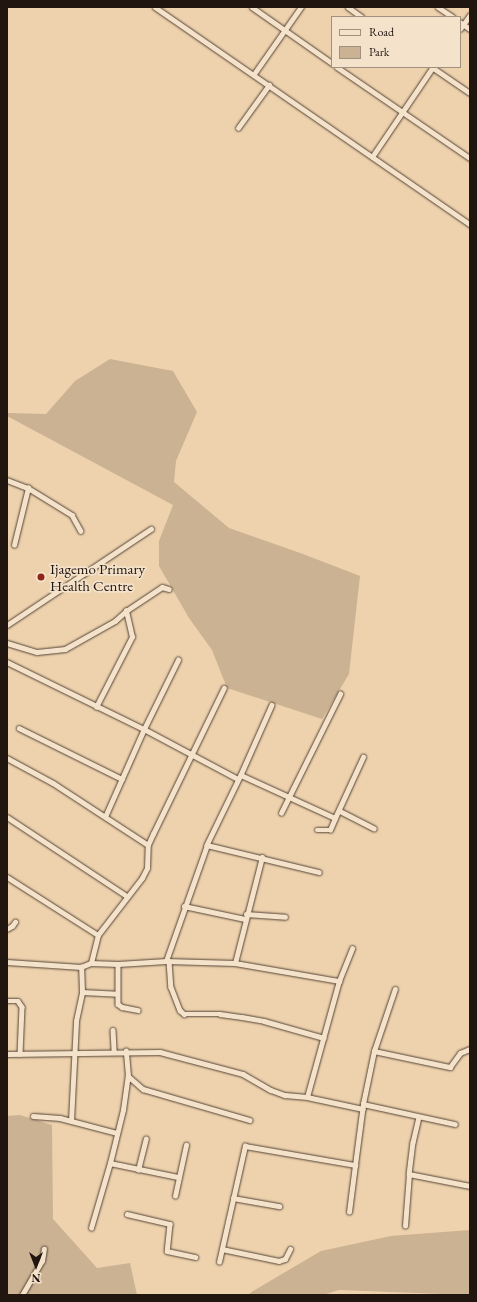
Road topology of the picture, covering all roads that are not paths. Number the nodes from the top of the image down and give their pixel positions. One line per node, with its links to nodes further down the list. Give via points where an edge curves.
1 (155, 7): 16 (street)
2 (252, 7): 11 (street)
3 (301, 7): 11 (street)
4 (348, 7): 7 (street)
5 (438, 7): 8 (street)
6 (470, 15): 9 (street)
7 (361, 16)
8 (452, 16)
9 (462, 23): 10 (street)
10 (470, 29)
11 (285, 31): 12 (street); 16 (street)
12 (331, 62)
13 (338, 68): 19 (street)
14 (432, 68): 19 (street)
15 (434, 68): 18 (street)
16 (254, 74): 17 (street)
17 (269, 85): 20 (street); 21 (street)
18 (470, 93)
19 (402, 111): 21 (street); 22 (street)
20 (238, 128)
21 (372, 156): 23 (street)
22 (470, 158)
23 (470, 224)
24 (7, 480): 25 (street)
25 (28, 488): 27 (street, via 74,516); 28 (street)
26 (151, 530): 31 (street)
27 (81, 532)
28 (14, 544)
29 (169, 589): 30 (street, via 162,587)
30 (126, 611): 32 (street, via 115,621 65,649 37,652); 38 (street, via 132,637)
31 (7, 625)
32 (7, 643)
33 (178, 660): 40 (street)
34 (7, 662): 38 (street)
35 (224, 688): 41 (street)
36 (340, 694): 46 (street)
37 (272, 705): 44 (street)
38 (96, 707): 40 (street)
39 (19, 728): 45 (street)
40 (144, 729): 41 (street); 45 (street)
41 (192, 754): 44 (street); 54 (street)
42 (363, 757): 47 (street)
43 (7, 758): 50 (street, via 53,783)
44 (240, 777): 46 (street); 55 (street)
45 (122, 779): 50 (street)
46 (288, 798): 48 (street); 51 (street)
47 (340, 811): 51 (street); 52 (street)
48 (281, 812)
49 (7, 817): 59 (street)
50 (105, 817): 54 (street)
51 (335, 818): 53 (street, via 330,830)
52 (374, 828)
53 (317, 830)
54 (148, 845): 59 (street, via 147,868)
55 (207, 845): 56 (street); 60 (street)
56 (262, 857): 57 (street); 61 (street)
57 (319, 872)
58 (7, 877): 65 (street)
59 (127, 896): 65 (street)
60 (184, 906): 61 (street); 67 (street)
61 (246, 916): 62 (street); 70 (street)
62 (285, 917)
63 (15, 922): 64 (street)
64 (7, 929)
65 (98, 935): 69 (street)
66 (352, 948): 73 (street)
67 (167, 961): 70 (street); 71 (street); 80 (street, via 171,987 184,1014 242,1017)
68 (7, 962): 72 (street)
69 (90, 963): 71 (street); 72 (street)
70 (235, 963): 73 (street)
71 (118, 964): 76 (street)
72 (81, 967): 75 (street)
73 (339, 981): 80 (street)
74 (395, 989): 84 (street)
75 (82, 992): 76 (street); 85 (street, via 76,1021)
76 (117, 994): 78 (street, via 118,1004)
77 (7, 1001): 87 (street, via 18,1001 22,1007)
78 (138, 1010)
79 (113, 1030): 82 (street)
80 (324, 1038): 89 (street)
81 (470, 1049): 84 (street, via 460,1053 450,1067)
82 (114, 1051): 83 (street); 85 (street)
83 (126, 1051): 88 (street); 89 (street, via 160,1052 243,1074 270,1090 285,1095)
84 (374, 1051): 90 (street)
85 (74, 1053): 87 (street); 95 (street)
86 (7, 1054): 87 (street)
87 (20, 1054)
88 (128, 1076): 94 (street, via 143,1089); 97 (street)
89 (307, 1097): 91 (street)
90 (364, 1104): 91 (street); 93 (street)
91 (363, 1109): 101 (street)
92 (33, 1116): 95 (street)
93 (419, 1117): 96 (street); 103 (street)
94 (250, 1120)
95 (70, 1121): 97 (street)
96 (455, 1124)
97 (117, 1133): 100 (street)
98 (146, 1139): 102 (street)
99 (186, 1146): 104 (street)
100 (110, 1163): 102 (street); 112 (street)
101 (355, 1165): 107 (street, via 245,1146); 109 (street)
102 (138, 1170): 104 (street)
103 (409, 1174): 105 (street); 111 (street)
104 (178, 1177): 106 (street)
105 (470, 1186)
106 (175, 1196)
107 (233, 1198): 108 (street); 114 (street)
108 (279, 1206)
109 (349, 1212)
110 (127, 1214): 116 (street, via 170,1224 167,1251)
111 (405, 1226)
112 (91, 1228)
113 (44, 1249): 118 (street, via 42,1261)
114 (222, 1250): 115 (street, via 279,1261 285,1260); 117 (street)
115 (290, 1250)
116 (195, 1257)
117 (220, 1262)
118 (22, 1295)

